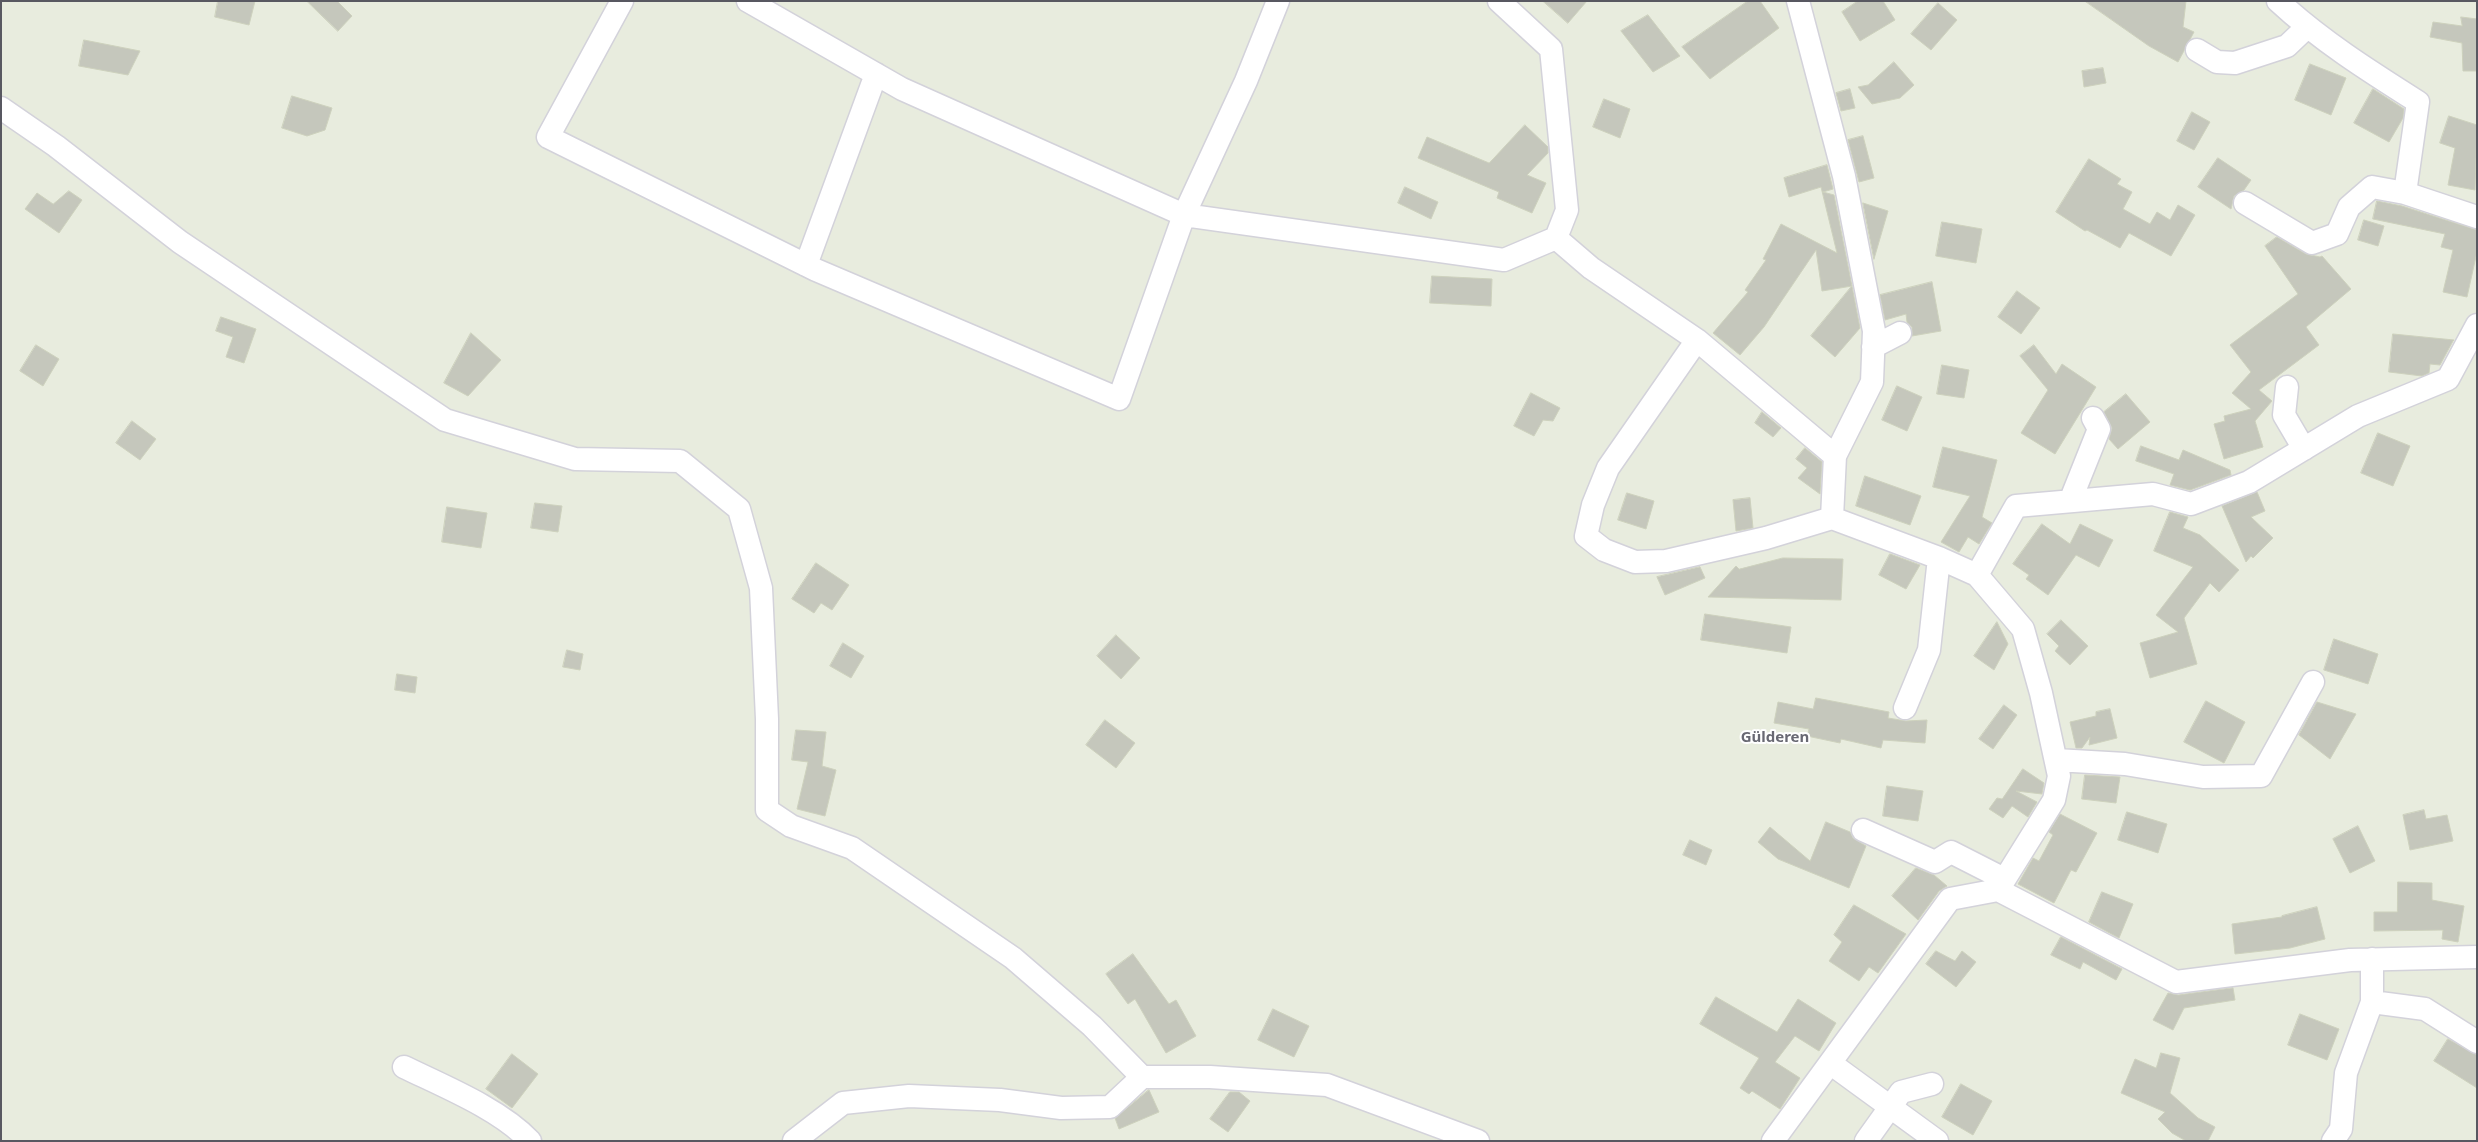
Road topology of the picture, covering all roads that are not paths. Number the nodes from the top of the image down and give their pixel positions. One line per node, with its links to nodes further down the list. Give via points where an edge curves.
1 (622, 1): 16 (street, via 548,138)
2 (748, 1): 9 (street)
3 (1278, 1): 13 (street, via 1246,81)
4 (1499, 1): 15 (street, via 1551,48 1567,210)
5 (1798, 1): 20 (street, via 1844,176 1874,331)
6 (2278, 1): 7 (street)
7 (2302, 16): 8 (street, via 2287,46 2235,63 2218,62); 11 (street, via 2357,63 2418,102)
8 (2197, 50)
9 (876, 74): 13 (street, via 902,89); 16 (street)
10 (1, 108): 40 (street, via 56,146 180,242 445,420 574,459 680,461 740,510 760,588 768,810 791,826 852,848 1013,958 1092,1026)
11 (2405, 193): 12 (street, via 2372,187 2349,207 2337,234 2312,243); 14 (street)
12 (2245, 203)
13 (1184, 215): 15 (street, via 1504,260); 16 (street, via 1119,399)
14 (2477, 217)
15 (1556, 238): 19 (street, via 1591,268)
16 (806, 265)
17 (2477, 325): 23 (street, via 2448,379 2358,416)
18 (1900, 333): 20 (street)
19 (1697, 340): 24 (street); 26 (street, via 1608,468 1592,505 1586,536 1604,550 1635,562 1666,561 1766,538)
20 (1873, 347): 24 (street, via 1872,382)
21 (2287, 387): 23 (street, via 2284,415)
22 (2093, 418): 25 (street, via 2099,429)
23 (2304, 449): 25 (street, via 2249,482 2191,504 2153,494)
24 (1835, 456): 26 (street)
25 (2071, 499): 28 (street, via 2016,506)
26 (1832, 518): 27 (street)
27 (1939, 558): 28 (street); 30 (street, via 1929,650)
28 (1977, 576): 31 (street, via 2023,629 2042,693)
29 (2314, 682): 31 (street, via 2261,776 2203,777 2125,764)
30 (1905, 708)
31 (2056, 760): 33 (street, via 2059,776 2054,800)
32 (1863, 830): 33 (street, via 1935,862 1951,852)
33 (2001, 884): 35 (street, via 2176,982); 38 (street, via 1950,899)
34 (2477, 956): 35 (street)
35 (2372, 959): 36 (street)
36 (2372, 1002): 37 (street, via 2426,1009); 49 (street, via 2346,1073 2341,1129)
37 (2477, 1042)
38 (1830, 1063): 42 (street); 43 (street)
39 (404, 1067): 44 (street, via 457,1092 519,1129)
40 (1142, 1077): 45 (street, via 1110,1107 1060,1108 1000,1100 909,1096 843,1103); 46 (street, via 1327,1085)
41 (1932, 1084): 42 (street, via 1901,1092)
42 (1890, 1107): 47 (street); 48 (street)
43 (1781, 1138)
44 (530, 1141)
45 (794, 1141)
46 (1478, 1141)
47 (1866, 1141)
48 (1937, 1141)
49 (2333, 1141)

